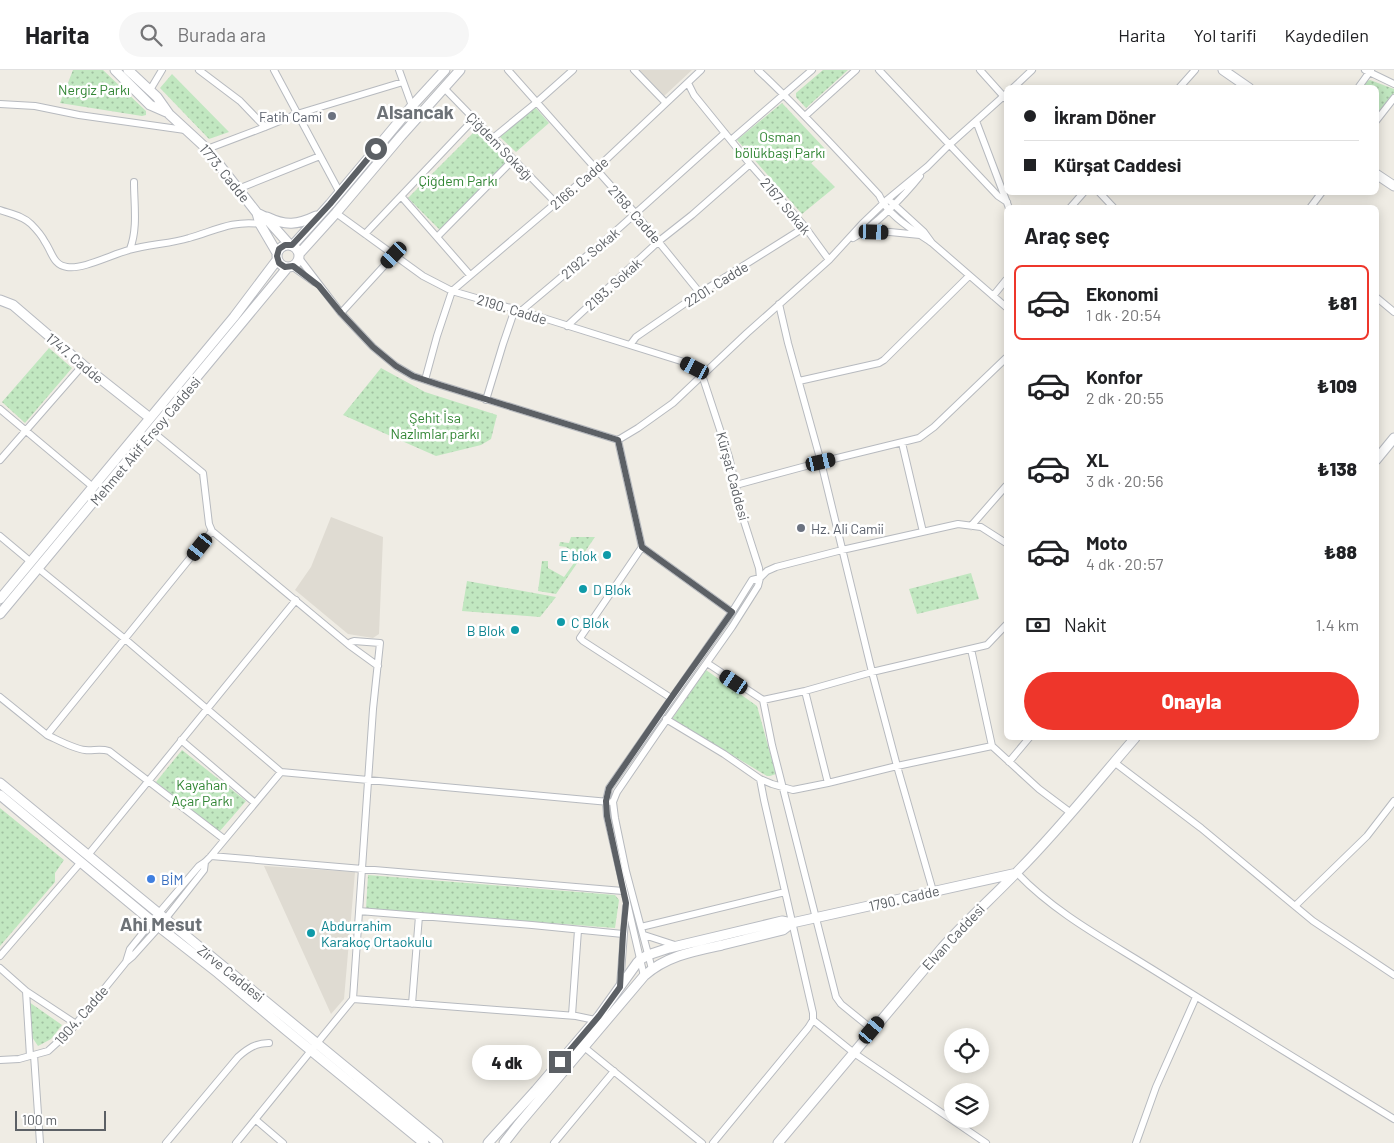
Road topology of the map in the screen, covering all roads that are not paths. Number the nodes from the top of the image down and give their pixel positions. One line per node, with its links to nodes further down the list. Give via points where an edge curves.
1 (115, 70): 39 (street, 1773. Cadde, via 150,105)
2 (128, 70): 30 (street, 1773. Cadde)
3 (162, 70): 30 (street)
4 (200, 70): 45 (street, via 240,101)
5 (274, 70): 40 (street)
6 (399, 70): 22 (street)
7 (445, 70): 38 (street)
8 (460, 70): 29 (street)
9 (508, 70): 35 (street, 2158. Cadde)
10 (573, 70): 35 (street)
11 (634, 70): 36 (street)
12 (701, 70): 23 (street, 2166. Cadde)
13 (758, 70): 31 (street)
14 (812, 70): 31 (street)
15 (856, 70): 41 (street)
16 (879, 70): 50 (street)
17 (980, 70): 32 (street)
18 (1032, 70): 25 (street)
19 (1195, 70): 26 (street)
20 (1223, 70): 27 (street)
21 (1368, 71): 24 (street); 28 (street)
22 (403, 82): 38 (street); 40 (street)
23 (688, 83): 36 (street, 2166. Cadde); 47 (street, 2167. Sokak)
24 (1394, 84)
25 (1017, 85)
26 (1182, 85)
27 (1245, 85)
28 (1360, 85)
29 (444, 88): 43 (street, Çiğdem Sokağı); 72 (street)
30 (150, 90): 39 (street, 1773. Cadde)
31 (784, 94): 41 (street); 49 (street)
32 (1004, 96)
33 (1004, 98): 44 (street)
34 (1394, 98): 42 (street)
35 (537, 102): 48 (street); 55 (street, 2158. Cadde)
36 (666, 102): 55 (street, 2166. Cadde)
37 (0, 104): 46 (street, via 35,106)
38 (412, 106): 60 (street)
39 (169, 114): 46 (street, 1773. Cadde)
40 (297, 114): 45 (street); 52 (street)
41 (805, 116): 65 (street)
42 (1379, 117)
43 (474, 118): 48 (street, Çiğdem Sokağı); 64 (street)
44 (976, 121): 50 (street); 61 (street)
45 (265, 127): 51 (street)
46 (187, 130): 51 (street, 1773. Cadde)
47 (725, 133): 49 (street, 2167. Sokak); 74 (street, 2192. Sokak)
48 (493, 138): 53 (street, Çiğdem Sokağı)
49 (731, 140): 54 (street, 2167. Sokak)
50 (949, 145): 65 (street, via 910,188); 67 (street)
51 (207, 149): 59 (street, 1773. Cadde)
52 (320, 156): 59 (street); 60 (street)
53 (513, 160): 66 (street, Çiğdem Sokağı); 80 (street)
54 (750, 164): 76 (street, 2167. Sokak); 81 (street, 2193. Sokak)
55 (596, 169): 66 (street, 2166. Cadde); 74 (street, 2158. Cadde)
56 (1379, 176): 58 (street)
57 (134, 182): 85 (street, via 134,239)
58 (1394, 186)
59 (238, 189): 75 (street, 1773. Cadde)
60 (340, 193): 73 (street)
61 (1004, 194)
62 (1081, 195): 68 (street)
63 (1102, 195): 69 (street)
64 (401, 196): 78 (street); 80 (street)
65 (888, 202): 70 (street); 82 (street); 83 (street, via 924,232)
66 (556, 204): 91 (street, 2166. Cadde)
67 (1008, 205)
68 (1073, 205)
69 (1111, 205)
70 (888, 209): 77 (street); 79 (street)
71 (0, 210): 85 (street, via 30,223 59,265 69,268)
72 (336, 213): 78 (street, 2190. Cadde); 88 (street)
73 (321, 214): 75 (street, via 298,224); 84 (street)
74 (636, 214): 81 (street, 2158. Cadde); 102 (street, 2192. Sokak)
75 (261, 218): 84 (street, 1773. Cadde); 85 (street, via 189,238); 87 (street, 1773. Cadde)
76 (805, 227): 89 (street, 2167. Sokak); 96 (street, 2201. Cadde)
77 (864, 232): 79 (street); 82 (street)
78 (365, 234): 86 (street, 2190. Cadde)
79 (921, 235): 83 (street)
80 (437, 237): 91 (street)
81 (659, 241): 96 (street, 2158. Cadde); 105 (street, 2193. Sokak)
82 (847, 241): 89 (street)
83 (932, 243): 92 (street)
84 (291, 245): 87 (street, via 281,247); 88 (street)
85 (130, 249)
86 (394, 255): 95 (street, 2190. Cadde, via 423,276); 104 (street)
87 (277, 256): 90 (street, via 282,266); 114 (street, Mehmet Akif Ersoy Caddesi, via 234,317)
88 (300, 256): 90 (street); 94 (street)
89 (829, 260): 100 (street)
90 (290, 267): 94 (street); 116 (street, Mehmet Akif Ersoy Caddesi)
91 (470, 275): 95 (street, 2166. Cadde)
92 (969, 276): 97 (street); 111 (street, via 884,360)
93 (1004, 282): 97 (street)
94 (319, 286): 104 (street)
95 (452, 291): 102 (street, 2190. Cadde); 110 (street)
96 (700, 293): 106 (street, 2201. Cadde, via 636,336)
97 (993, 296): 101 (street)
98 (1379, 299): 103 (street)
99 (0, 300): 108 (street, 1747. Cadde, via 13,305)
100 (779, 304): 109 (street); 111 (street)
101 (1004, 305)
102 (518, 310): 105 (street, 2190. Cadde); 112 (street, via 503,344)
103 (1394, 312)
104 (341, 313): 110 (street, via 396,366)
105 (567, 326): 106 (street, 2190. Cadde)
106 (630, 345): 109 (street, 2190. Cadde, via 684,362)
107 (1004, 360): 119 (street, via 926,433)
108 (83, 364): 114 (street, 1747. Cadde); 115 (street)
109 (702, 374): 118 (street, via 673,403); 123 (street, Kürşat Caddesi)
110 (425, 380): 112 (street)
111 (798, 381): 122 (street)
112 (486, 400): 118 (street)
113 (0, 409): 115 (street)
114 (150, 418): 124 (street, Mehmet Akif Ersoy Caddesi)
115 (26, 430): 121 (street); 124 (street)
116 (152, 432): 127 (street, via 203,473); 134 (street, Mehmet Akif Ersoy Caddesi)
117 (1394, 438): 120 (street)
118 (618, 440): 131 (street)
119 (902, 443): 122 (street); 128 (street)
120 (1379, 456)
121 (0, 460)
122 (821, 462): 123 (street); 132 (street)
123 (736, 485): 135 (street, Kürşat Caddesi)
124 (94, 487): 133 (street, Mehmet Akif Ersoy Caddesi)
125 (1004, 488): 126 (street)
126 (971, 526): 128 (street, via 958,524); 130 (street, via 981,527)
127 (212, 531): 137 (street); 141 (street)
128 (923, 532): 132 (street)
129 (0, 536): 133 (street)
130 (1004, 542)
131 (642, 547): 138 (street); 149 (street, via 580,638)
132 (842, 550): 135 (street, via 776,567); 146 (street)
133 (31, 562): 136 (street, Mehmet Akif Ersoy Caddesi)
134 (39, 568): 139 (street, Mehmet Akif Ersoy Caddesi); 141 (street)
135 (760, 578): 138 (street, via 752,580); 144 (street, via 758,586)
136 (0, 599)
137 (296, 600): 142 (street); 151 (street)
138 (732, 612): 149 (street)
139 (0, 614)
140 (1004, 627): 143 (street, via 987,645)
141 (125, 640): 151 (street); 153 (street)
142 (349, 645): 145 (street); 145 (street, via 356,641 380,643)
143 (971, 649): 146 (street); 157 (street)
144 (706, 663): 150 (street); 152 (street)
145 (378, 666): 164 (street)
146 (872, 672): 147 (street); 160 (street)
147 (805, 691): 150 (street); 166 (street)
148 (0, 697): 153 (street)
149 (671, 698): 170 (street, via 609,788)
150 (762, 700): 167 (street)
151 (207, 708): 154 (street); 161 (street)
152 (666, 719): 162 (street); 170 (street)
153 (47, 735): 163 (street, via 80,749 109,750)
154 (181, 740): 163 (street); 171 (street)
155 (1027, 740): 158 (street)
156 (1133, 740): 159 (street, Elvan Caddesi)
157 (992, 746): 158 (street); 160 (street)
158 (1009, 762): 172 (street)
159 (1114, 762): 172 (street, Elvan Caddesi); 182 (street, via 1201,828)
160 (897, 766): 166 (street); 179 (street)
161 (281, 772): 164 (street); 171 (street, 1904. Cadde)
162 (760, 778): 167 (street); 180 (street)
163 (148, 780): 173 (street); 175 (street)
164 (368, 781): 170 (street); 176 (street)
165 (0, 783): 175 (street, Zirve Caddesi)
166 (828, 783): 167 (street, via 799,790)
167 (784, 788): 186 (street)
168 (0, 795): 175 (street, Zirve Caddesi)
169 (1394, 800): 182 (street, via 1367,836)
170 (610, 802): 178 (street, via 607,816); 189 (street)
171 (255, 803): 173 (street, 1904. Cadde)
172 (1071, 813): 177 (street, Elvan Caddesi)
173 (224, 839): 174 (street, 1904. Cadde)
174 (211, 856): 176 (street); 184 (street, 1904. Cadde, via 205,862 204,870)
175 (84, 858): 184 (street, Zirve Caddesi); 188 (street, Zirve Caddesi); 194 (street)
176 (362, 869): 178 (street); 183 (street)
177 (1017, 873): 179 (street, 1790. Cadde); 202 (street, via 1065,914); 209 (street, Elvan Caddesi, via 942,948)
178 (624, 891): 181 (street)
179 (933, 891): 186 (street, 1790. Cadde)
180 (785, 892): 187 (street); 189 (street)
181 (626, 903): 191 (street); 195 (street)
182 (1295, 906): 198 (street)
183 (360, 911): 185 (street); 203 (street)
184 (162, 916): 188 (street, 1904. Cadde); 211 (street, Zirve Caddesi)
185 (419, 916): 190 (street); 204 (street)
186 (816, 917): 187 (street, 1790. Cadde); 209 (street, via 836,997)
187 (792, 923): 193 (street, 1790. Cadde, via 782,921); 197 (street, 1790. Cadde, via 783,930 682,954); 207 (street)
188 (155, 924): 208 (street, 1904. Cadde, via 130,950 126,962); 211 (street, Zirve Caddesi)
189 (641, 927): 192 (street)
190 (578, 930): 191 (street); 205 (street)
191 (623, 934): 200 (street)
192 (644, 935): 193 (street); 195 (street)
193 (679, 946): 195 (street, 1790. Cadde)
194 (0, 956)
195 (644, 957): 197 (street); 199 (street); 200 (street)
196 (0, 968): 201 (street)
197 (652, 969): 199 (street, 1790. Cadde)
198 (1394, 975)
199 (644, 976): 212 (street)
200 (620, 987): 206 (street)
201 (26, 991): 208 (street); 214 (street)
202 (1196, 997): 217 (street); 232 (street, via 1156,1087)
203 (353, 999): 204 (street); 211 (street)
204 (412, 1004): 205 (street)
205 (572, 1015): 206 (street)
206 (596, 1020): 225 (street)
207 (813, 1020): 213 (street); 229 (street)
208 (76, 1024): 214 (street, 1904. Cadde, via 48,1051)
209 (872, 1030): 213 (street, Elvan Caddesi)
210 (269, 1042): 220 (street, via 256,1044 238,1057)
211 (314, 1047): 218 (street); 223 (street, Zirve Caddesi); 224 (street, Zirve Caddesi)
212 (584, 1048): 216 (street); 226 (street)
213 (854, 1053): 230 (street, Elvan Caddesi); 231 (street)
214 (32, 1056): 215 (street, 1904. Cadde); 219 (street)
215 (0, 1060)
216 (614, 1071): 227 (street); 228 (street)
217 (1394, 1119)
218 (256, 1120): 221 (street); 222 (street)
219 (40, 1143)
220 (166, 1143)
221 (236, 1143)
222 (283, 1143)
223 (424, 1143)
224 (438, 1143)
225 (488, 1143)
226 (504, 1143)
227 (554, 1143)
228 (702, 1143)
229 (713, 1143)
230 (778, 1143)
231 (986, 1143)
232 (1136, 1143)

